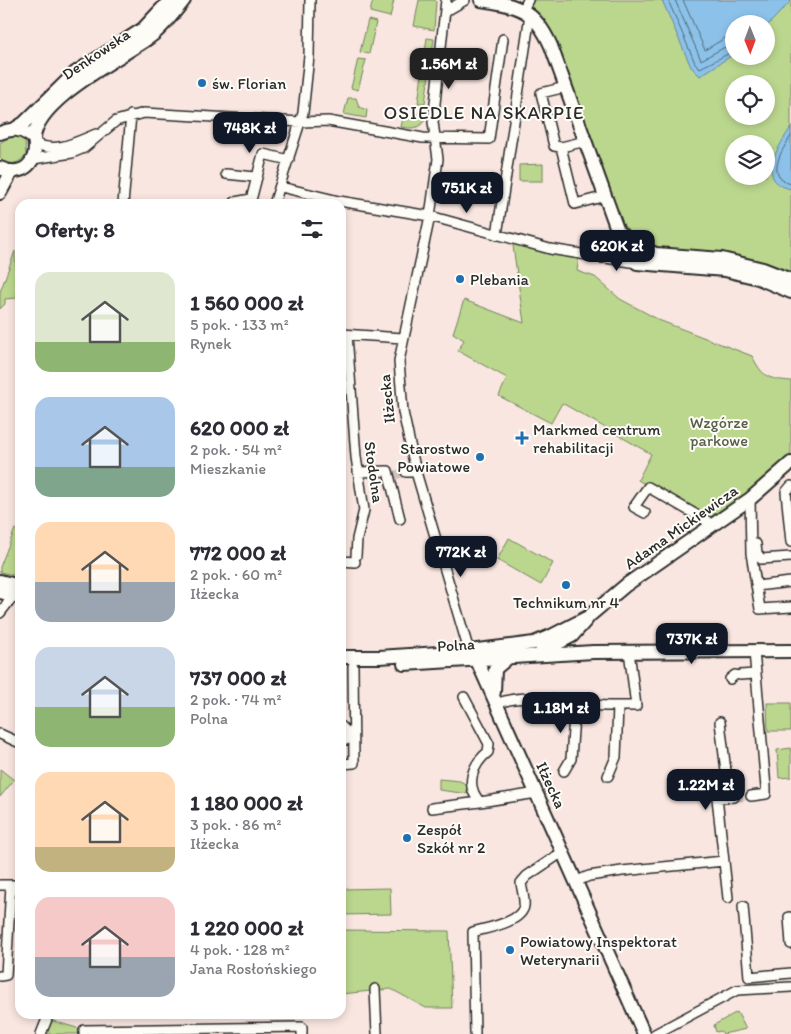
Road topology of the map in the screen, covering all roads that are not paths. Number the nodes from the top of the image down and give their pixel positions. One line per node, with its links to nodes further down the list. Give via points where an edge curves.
1 (170, 0): 14 (street, Denkowska, via 143,29 75,73)
2 (184, 0): 18 (street, Denkowska, via 152,36 98,69 66,94 42,117 35,128)
3 (310, 0): 13 (street, via 309,56)
4 (446, 0): 9 (street, Iłżecka)
5 (465, 0): 9 (street)
6 (481, 0): 7 (street)
7 (495, 1): 8 (street)
8 (527, 8): 11 (street, via 547,38); 36 (street)
9 (446, 12): 17 (street, Iłżecka)
10 (503, 39): 17 (street, via 489,139)
11 (566, 87): 19 (street); 20 (street, via 541,93 554,146)
12 (132, 115): 13 (street, via 200,115); 15 (street); 29 (street)
13 (301, 122): 17 (street, via 328,121); 22 (street)
14 (16, 128): 16 (street); 18 (street)
15 (103, 131): 18 (street, via 68,146 53,148); 21 (street, via 84,148 72,153)
16 (0, 132)
17 (435, 138): 34 (street, Iłżecka, via 438,159)
18 (34, 141): 21 (street, Denkowska)
19 (586, 141): 20 (street); 28 (street)
20 (561, 147): 28 (street, via 575,204)
21 (34, 159): 23 (street, via 25,168)
22 (289, 160): 25 (street, via 263,154); 26 (street)
23 (6, 169): 27 (street)
24 (226, 174): 25 (street)
25 (255, 177): 30 (street)
26 (281, 187): 31 (street); 32 (street)
27 (0, 193)
28 (606, 196): 35 (street)
29 (124, 199)
30 (251, 199)
31 (276, 199)
32 (324, 199)
33 (346, 204): 34 (street)
34 (430, 216): 36 (street); 43 (street, Iłżecka)
35 (619, 233): 37 (street, via 633,245); 38 (street); 39 (street)
36 (498, 235): 38 (street)
37 (656, 254): 39 (street); 40 (street, via 722,258)
38 (601, 258): 39 (street)
39 (634, 259): 41 (street, via 725,270 758,278)
40 (791, 280)
41 (791, 292)
42 (346, 334): 43 (street)
43 (403, 338): 48 (street, Iłżecka, via 400,361 403,412)
44 (346, 390): 46 (street, Stodolna)
45 (791, 463): 50 (street, Adama Mickiewicza)
46 (358, 472): 52 (street, via 385,470 391,476); 57 (street, Stodolna, via 364,510 356,539 356,559)
47 (406, 472): 48 (street)
48 (416, 472): 76 (street, Iłżecka)
49 (791, 486): 55 (street, via 786,492)
50 (750, 499): 53 (street); 54 (street, Adama Mickiewicza)
51 (645, 513): 54 (street, via 634,507 648,487)
52 (400, 519)
53 (751, 519): 56 (street, via 761,559); 60 (street)
54 (712, 526): 67 (street, Adama Mickiewicza, via 626,586)
55 (791, 542)
56 (791, 557)
57 (346, 560)
58 (0, 581): 61 (street)
59 (791, 582): 60 (street)
60 (756, 586): 65 (street, via 760,609)
61 (15, 587)
62 (15, 589): 63 (street)
63 (0, 592)
64 (15, 592): 66 (street)
65 (791, 607)
66 (0, 614)
67 (566, 636): 70 (street); 72 (street); 73 (street, Adama Mickiewicza); 76 (street, Adama Mickiewicza)
68 (629, 651): 69 (street, Polna); 70 (street, Polna); 84 (street, via 636,706)
69 (754, 651): 71 (street, Polna); 79 (street)
70 (593, 652): 72 (street, Polna)
71 (791, 652)
72 (574, 653): 73 (street, Polna)
73 (532, 655): 74 (street, Polna)
74 (509, 657): 76 (street, Polna); 83 (street, Iłżecka, via 493,674)
75 (346, 658): 77 (street, Polna)
76 (472, 658): 77 (street, Polna); 83 (street, Iłżecka)
77 (379, 661): 78 (street, Polna)
78 (347, 666): 90 (street, via 354,763)
79 (755, 674): 80 (street); 94 (street, via 766,794)
80 (735, 676)
81 (464, 697): 95 (street, via 489,744 488,752 474,768 474,796)
82 (575, 702): 83 (street, via 506,700); 84 (street); 91 (street, via 571,759)
83 (496, 704): 93 (street, Iłżecka)
84 (618, 706): 92 (street, via 616,757)
85 (720, 722): 98 (street, via 732,797 717,798)
86 (346, 731): 89 (street)
87 (0, 734): 88 (street)
88 (15, 740)
89 (346, 740)
90 (346, 764)
91 (564, 771)
92 (608, 776)
93 (537, 793): 95 (street); 97 (street, Iłżecka)
94 (751, 796)
95 (480, 802): 96 (street)
96 (432, 808)
97 (564, 851): 99 (street, Iłżecka); 118 (street, via 521,883 524,906 520,913 505,924 473,932)
98 (724, 861): 99 (street, via 622,871); 103 (street)
99 (577, 881): 119 (street, Iłżecka)
100 (15, 885): 101 (street)
101 (0, 886)
102 (15, 894): 108 (street, via 6,975)
103 (728, 898)
104 (743, 906): 109 (street)
105 (789, 917): 106 (street)
106 (791, 944)
107 (791, 973): 109 (street)
108 (0, 976)
109 (749, 976): 112 (street)
110 (791, 987): 112 (street)
111 (375, 989): 117 (street)
112 (750, 990): 120 (street, via 737,990)
113 (47, 1019): 114 (street)
114 (41, 1034)
115 (84, 1034): 116 (street, via 84,1030 302,1028)
116 (302, 1034)
117 (377, 1034)
118 (475, 1034)
119 (644, 1034)
120 (655, 1034)

